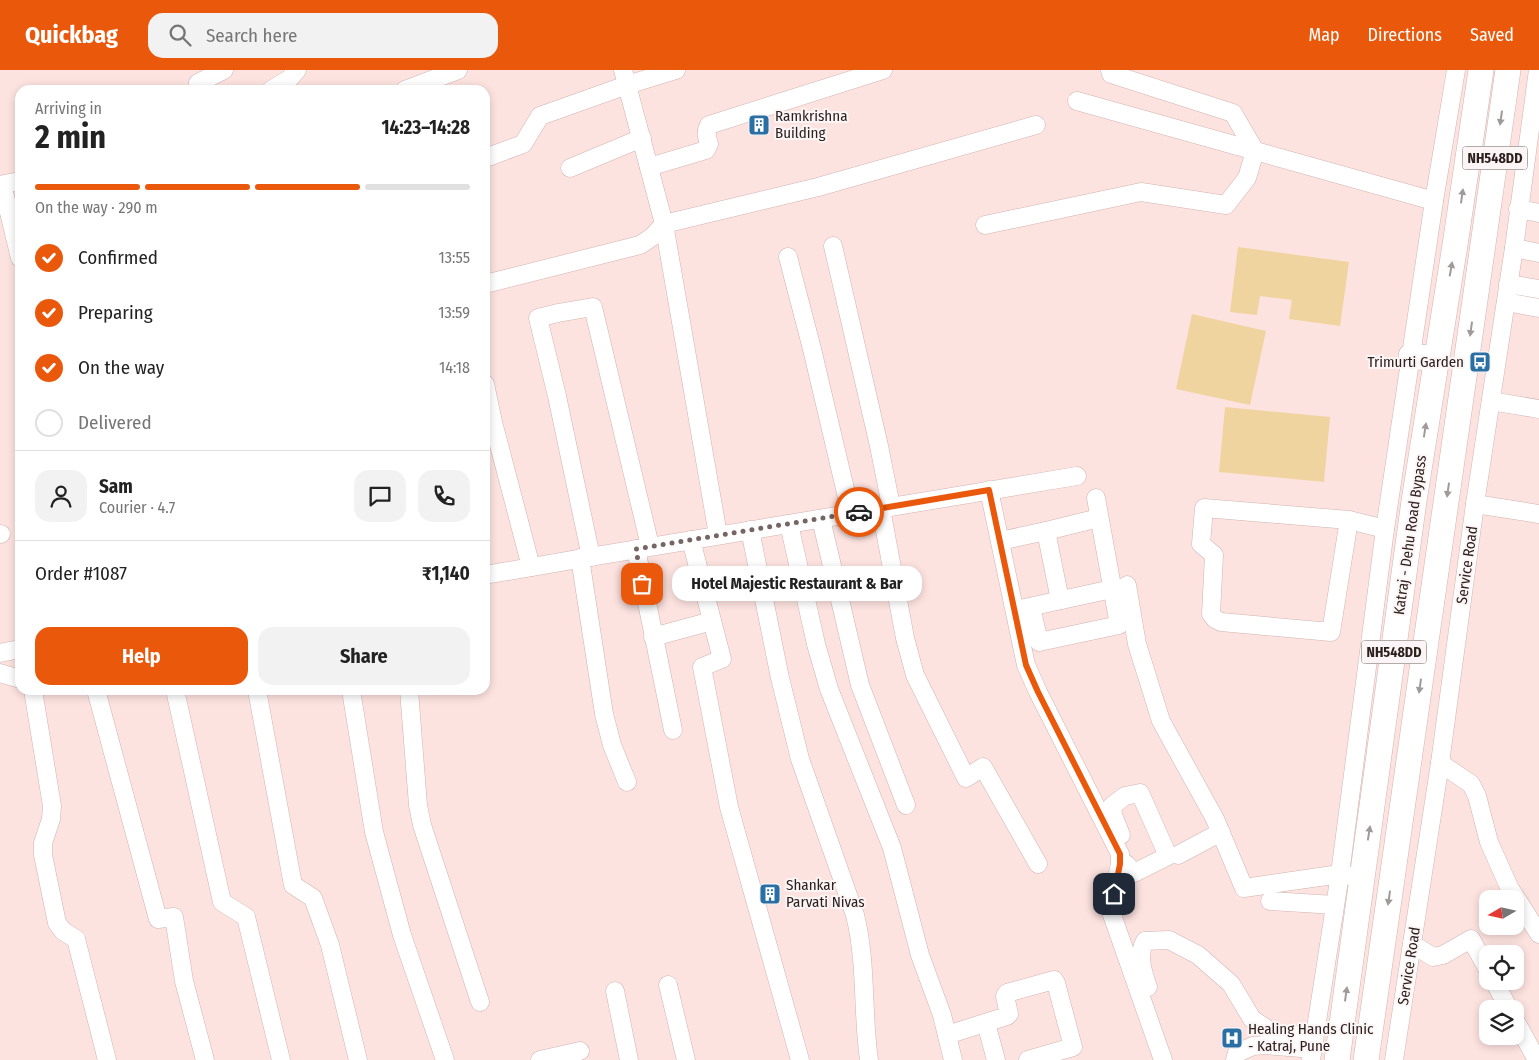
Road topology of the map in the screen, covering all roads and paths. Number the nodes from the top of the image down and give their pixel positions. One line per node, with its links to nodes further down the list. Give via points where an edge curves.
1 (224, 70): 12 (street)
2 (297, 70): 13 (street)
3 (458, 70): 14 (street)
4 (676, 70): 11 (street)
5 (883, 70): 20 (street, via 709,125 706,150)
6 (1110, 70): 18 (street, via 1111,74 1233,113)
7 (1456, 70): 25 (street)
8 (1481, 70): 41 (highway, Katraj - Dehu Road Bypass / NH548DD, one-way to 8)
9 (1508, 70): 120 (highway, Katraj - Dehu Road Bypass / NH548DD, one-way to 120)
10 (1538, 70): 26 (street, Service Road)
11 (625, 78): 17 (street); 19 (street, via 540,116 523,144)
12 (198, 83)
13 (279, 85)
14 (418, 85)
15 (1078, 101): 18 (street)
16 (1036, 125): 28 (street, via 818,187)
17 (642, 138): 20 (street); 21 (street)
18 (1255, 151): 25 (street); 29 (street, via 1247,178 1226,205 1141,192)
19 (490, 156)
20 (649, 167): 28 (street)
21 (570, 168)
22 (15, 182): 23 (street)
23 (0, 185)
24 (0, 194): 30 (street, via 4,196)
25 (1434, 202): 40 (street)
26 (1518, 209): 27 (street); 32 (street, Service Road)
27 (1539, 213)
28 (664, 224): 35 (street, via 640,245); 59 (street)
29 (985, 225)
30 (15, 239)
31 (833, 246): 49 (street, via 879,446)
32 (1514, 248): 33 (street); 36 (street, Service Road)
33 (1539, 252)
34 (788, 257): 50 (street)
35 (490, 283)
36 (1508, 284): 37 (street); 38 (street, Service Road)
37 (1539, 289)
38 (1506, 302): 39 (street); 42 (street, Service Road)
39 (1539, 308)
40 (1411, 356): 41 (highway); 56 (street)
41 (1436, 359): 88 (highway, Katraj - Dehu Road Bypass / NH548DD, one-way to 41)
42 (1491, 401): 44 (street); 48 (street, Service Road)
43 (490, 408): 64 (street)
44 (1539, 409)
45 (1076, 476): 46 (street)
46 (989, 490): 49 (street); 61 (street)
47 (1096, 498): 52 (street)
48 (1475, 504): 51 (street); 82 (street, Service Road)
49 (886, 508): 50 (street); 87 (street, via 905,638 915,675 966,778 983,767)
50 (851, 514): 53 (street)
51 (1539, 514)
52 (1099, 518): 58 (street); 66 (street)
53 (821, 519): 55 (street); 84 (street, via 860,685)
54 (1349, 520): 54 (street, via 1204,508 1201,544 1214,556 1211,614 1222,622 1331,632); 56 (street)
55 (789, 524): 57 (street); 99 (street, via 829,689 892,848 920,955)
56 (1385, 528): 88 (street)
57 (750, 530): 59 (street); 113 (street, via 800,759 860,934)
58 (1046, 530): 61 (street); 67 (street)
59 (718, 535): 60 (street)
60 (691, 540): 62 (street); 69 (street)
61 (1000, 541): 68 (street)
62 (643, 548): 63 (street); 63 (street, via 593,307 558,312 538,318 557,396); 70 (street)
63 (586, 558): 64 (street); 83 (street, via 604,714)
64 (531, 567): 65 (street)
65 (490, 574)
66 (1120, 587): 67 (street); 68 (street, via 1119,625 1092,631 1039,642); 85 (street, via 1161,721)
67 (1060, 600): 68 (street)
68 (1023, 608): 116 (street, via 1026,665 1120,854 1123,864 1110,909)
69 (712, 621): 70 (street); 112 (street, via 722,659 702,667 729,807)
70 (653, 637): 81 (street)
71 (15, 650): 72 (street)
72 (0, 653)
73 (0, 673): 74 (street)
74 (15, 678)
75 (34, 695): 104 (street, via 52,806 43,855 57,923 76,939)
76 (97, 695): 105 (street, via 158,919 174,917 184,981)
77 (176, 695): 106 (street, via 222,902 246,917)
78 (258, 695): 107 (street, via 293,885 313,898 330,945)
79 (352, 695): 108 (street, via 374,832 402,935)
80 (409, 695): 96 (street, via 422,825)
81 (673, 730)
82 (1440, 763): 91 (street, via 1470,784 1477,796 1489,842 1509,887); 92 (street, Service Road)
83 (627, 782)
84 (906, 805)
85 (1221, 832): 86 (street); 88 (street, via 1244,888)
86 (1178, 855)
87 (1038, 864)
88 (1351, 876): 90 (street); 119 (highway, Katraj - Dehu Road Bypass / NH548DD, one-way to 88)
89 (1270, 901): 90 (street)
90 (1335, 905): 98 (street)
91 (1539, 934)
92 (1412, 944): 93 (street, via 1434,957 1471,939); 121 (street, Service Road)
93 (1479, 954)
94 (668, 984): 111 (street)
95 (615, 991): 110 (street)
96 (480, 1002)
97 (986, 1022): 99 (street); 103 (street, via 1008,1016 1007,993 1055,981 1073,1047); 115 (street)
98 (1316, 1031): 102 (street); 117 (street, via 1279,1037 1252,1020 1231,984 1198,955 1170,940 1144,941 1140,948 1144,975)
99 (947, 1035): 114 (street)
100 (1524, 1036): 122 (street)
101 (580, 1051): 109 (street)
102 (1312, 1055): 118 (street, via 1265,1045 1237,1053)
103 (1034, 1059)
104 (107, 1060)
105 (206, 1060)
106 (281, 1060)
107 (358, 1060)
108 (445, 1060)
109 (540, 1060)
110 (629, 1060)
111 (686, 1060)
112 (800, 1060)
113 (869, 1060)
114 (954, 1060)
115 (996, 1060)
116 (1164, 1060)
117 (1174, 1060)
118 (1235, 1060)
119 (1337, 1060)
120 (1366, 1060)
121 (1394, 1060)
122 (1537, 1060)

